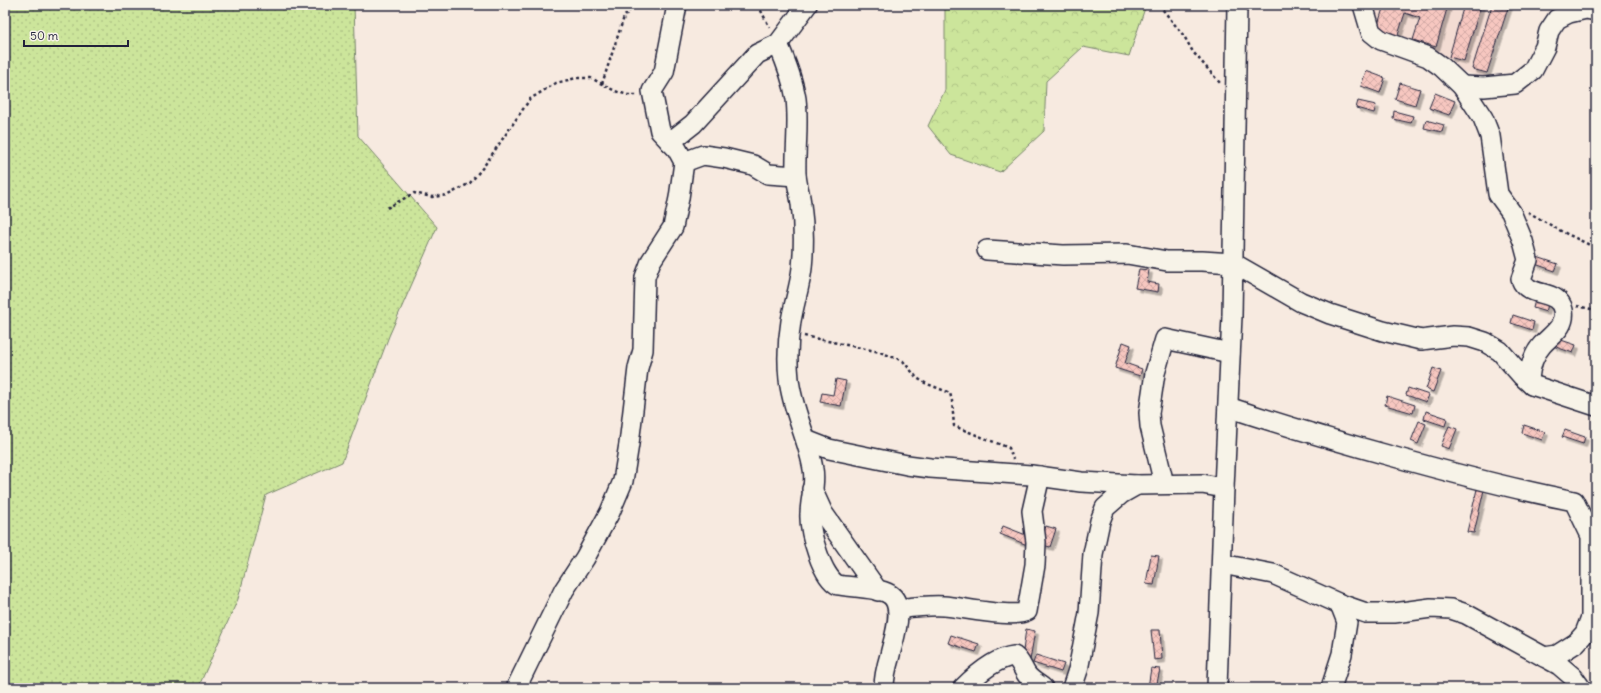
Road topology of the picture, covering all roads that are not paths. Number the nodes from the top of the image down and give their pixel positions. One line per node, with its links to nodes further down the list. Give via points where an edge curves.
1 (677, 5): 9 (street, via 664,72 652,91 660,131)
2 (807, 5): 7 (street)
3 (1237, 5): 13 (street)
4 (1363, 5): 8 (street, via 1371,32 1382,40 1428,57)
5 (1573, 9): 6 (street); 8 (street, via 1557,19 1549,31 1533,70 1516,84)
6 (1596, 11)
7 (778, 44): 9 (street, via 757,54 693,124); 11 (street, via 789,69 796,99)
8 (1462, 86): 15 (street, via 1483,118 1490,136 1498,194 1511,212 1523,241 1528,260 1522,283 1533,291 1550,295 1563,309 1564,318 1559,329 1541,346 1533,360 1529,380)
9 (670, 142): 10 (street)
10 (684, 162): 11 (street, via 703,155 754,166 768,174); 29 (street, via 673,227 651,261 645,277 643,350 638,368 630,444 623,481 610,512 564,590)
11 (796, 176): 18 (street, via 801,204 802,266 800,287 791,321 789,379)
12 (987, 250): 13 (street, via 1063,255 1127,254 1167,261)
13 (1233, 263): 14 (street); 15 (street, via 1301,302 1363,324 1421,340 1453,336 1485,342 1500,351)
14 (1230, 353): 17 (street); 20 (street, via 1165,339 1149,413)
15 (1532, 385): 16 (street)
16 (1596, 406)
17 (1228, 407): 22 (street); 28 (street, via 1412,462 1574,501 1591,536 1591,617 1585,632 1576,643 1557,655)
18 (806, 440): 19 (street, via 829,449 907,466); 23 (street, via 814,471)
19 (1035, 476): 21 (street); 27 (street, via 1032,511 1036,542 1035,565 1027,611 1000,613 945,606)
20 (1164, 484): 21 (street); 22 (street, via 1202,484)
21 (1137, 485): 33 (street, via 1121,494 1105,508 1100,521 1094,554 1089,613)
22 (1224, 488): 24 (street)
23 (812, 490): 25 (street, via 823,513); 25 (street, via 812,536 823,565 833,582)
24 (1222, 564): 26 (street, via 1273,574); 34 (street)
25 (878, 591): 27 (street, via 893,596)
26 (1340, 604): 28 (street, via 1366,613 1382,614 1431,608 1451,609 1478,620); 35 (street, via 1347,622 1342,654)
27 (898, 609): 30 (street, via 897,629)
28 (1544, 657): 36 (street, via 1559,665)
29 (516, 688)
30 (884, 688)
31 (963, 688): 32 (street, via 992,665 1014,656 1032,681)
32 (1043, 688)
33 (1072, 688)
34 (1217, 688)
35 (1331, 688)
36 (1581, 688)

